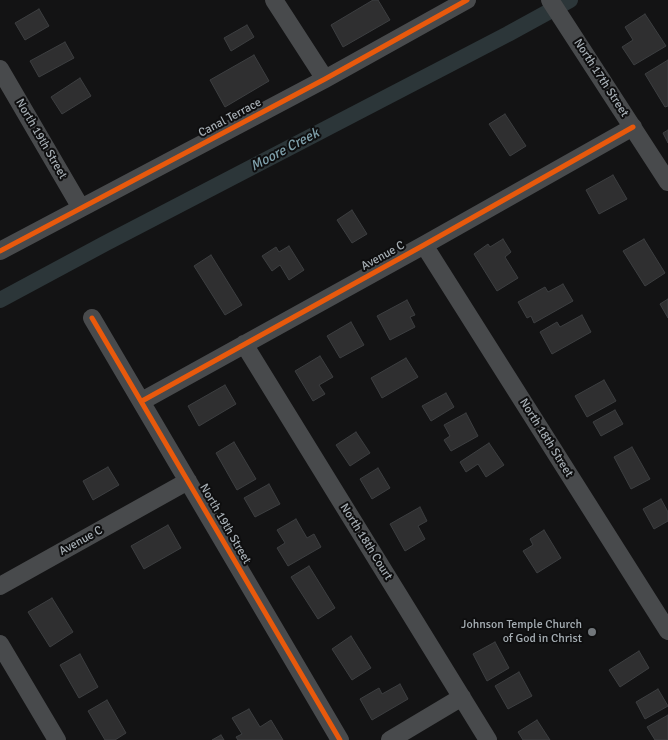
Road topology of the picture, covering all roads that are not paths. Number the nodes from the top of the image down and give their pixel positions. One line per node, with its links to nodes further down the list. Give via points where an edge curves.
1 (274, 0): 5 (street)
2 (467, 0): 5 (street, Canal Terrace)
3 (550, 0): 6 (street, North 17th Street)
4 (0, 69): 8 (street, North 19th Street)
5 (325, 79): 8 (street, Canal Terrace)
6 (633, 127): 7 (street, North 17th Street); 9 (street, Avenue C)
7 (668, 182)
8 (82, 208): 10 (street, Canal Terrace)
9 (424, 245): 12 (street, Avenue C); 16 (street, North 18th Street)
10 (0, 251)
11 (92, 318): 13 (street, North 19th Street)
12 (244, 344): 13 (street, Avenue C); 18 (street, North 18th Court)
13 (142, 401): 14 (street, North 19th Street)
14 (188, 481): 15 (street, Avenue C); 20 (street, North 19th Street)
15 (0, 586)
16 (668, 631)
17 (0, 644): 19 (street)
18 (462, 698): 21 (street); 22 (street, North 18th Court)
19 (57, 740)
20 (340, 740)
21 (390, 740)
22 (488, 740)

